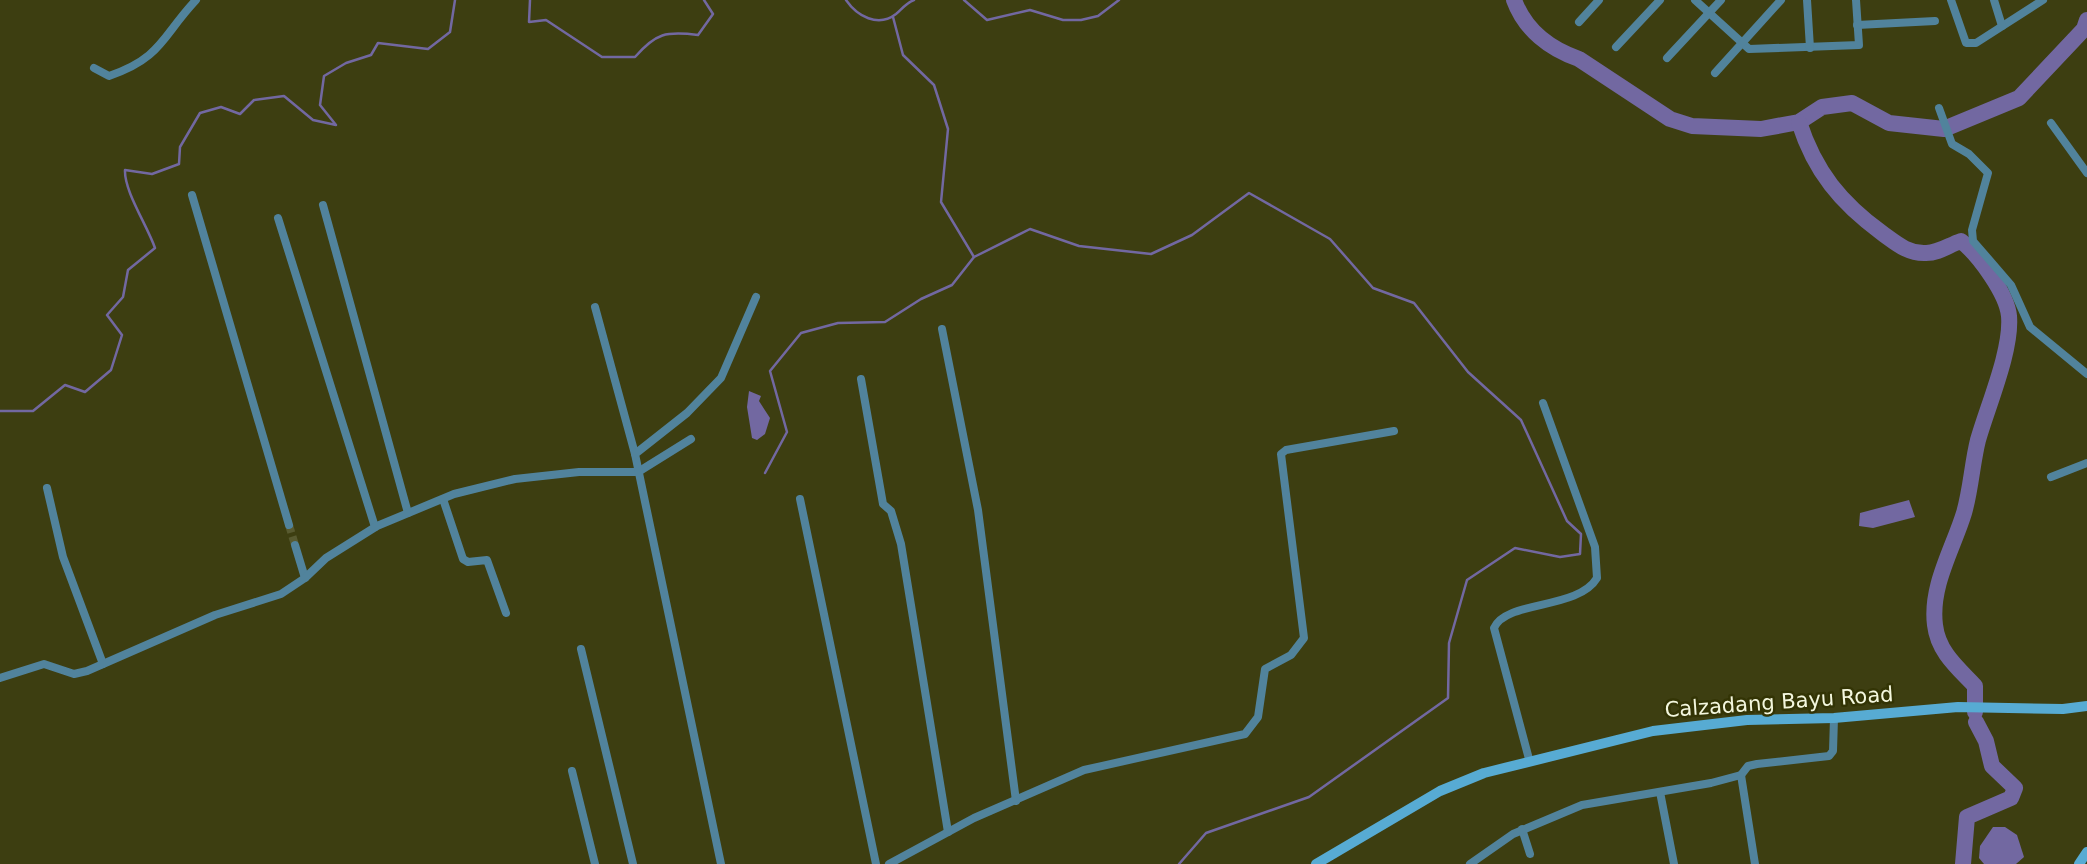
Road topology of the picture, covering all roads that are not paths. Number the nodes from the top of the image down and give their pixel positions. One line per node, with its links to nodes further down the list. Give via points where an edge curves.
1 (196, 0): 22 (street, via 159,49 109,76)
2 (1599, 0): 15 (street)
3 (1660, 0): 19 (street)
4 (1695, 0): 13 (street)
5 (1721, 0): 13 (street)
6 (1781, 0): 18 (street)
7 (1807, 0): 20 (street)
8 (1856, 0): 16 (street)
9 (1951, 0): 17 (street, via 1966,43 1976,43)
10 (1994, 0): 17 (street)
11 (2043, 0): 12 (street)
12 (2031, 4): 17 (street)
13 (1709, 13): 18 (street); 21 (street)
14 (1934, 20): 16 (street)
15 (1579, 22)
16 (1857, 25): 20 (street, via 1859,45)
17 (2002, 26)
18 (1742, 43): 20 (street, via 1749,49); 23 (street)
19 (1616, 47)
20 (1810, 48)
21 (1667, 58)
22 (94, 68)
23 (1715, 73)
24 (1938, 108): 33 (street, via 1952,144 1987,173 1973,242 2011,285 2030,327)
25 (2051, 123): 26 (street)
26 (2087, 173)
27 (192, 195): 46 (street)
28 (323, 205): 45 (street)
29 (278, 218): 47 (street)
30 (756, 297): 38 (street, via 722,378)
31 (595, 307): 38 (street)
32 (942, 329): 60 (street, via 980,523)
33 (2087, 374)
34 (861, 379): 62 (street, via 883,504 891,511 901,544)
35 (1543, 403): 56 (street, via 1595,547 1597,578 1583,592 1505,616 1493,628)
36 (1394, 431): 60 (street, via 1281,454 1304,638 1291,655 1265,669 1258,717 1245,734 1084,770)
37 (691, 439): 40 (street)
38 (635, 454): 40 (street)
39 (2087, 464): 41 (street)
40 (638, 472): 43 (street, via 515,479); 67 (street)
41 (2051, 477)
42 (47, 488): 52 (street, via 63,557)
43 (443, 499): 45 (street); 50 (street, via 463,559 487,560)
44 (800, 499): 68 (street)
45 (408, 513): 47 (street)
46 (289, 526)
47 (375, 527): 49 (street, via 326,558)
48 (295, 545): 49 (street)
49 (305, 578): 52 (street, via 281,594 215,615)
50 (506, 613)
51 (581, 649): 66 (street)
52 (103, 664): 53 (street, via 74,674 44,664)
53 (0, 678)
54 (2087, 706): 55 (street, Calzadang Bayu Road, via 1985,705)
55 (1834, 718): 56 (street, Calzadang Bayu Road, via 1747,720 1653,731); 58 (street, via 1829,756 1757,764)
56 (1529, 759): 70 (street, Calzadang Bayu Road, via 1440,791)
57 (572, 771): 65 (street)
58 (1741, 775): 59 (street); 73 (street)
59 (1660, 792): 61 (street, via 1582,805); 72 (street)
60 (1016, 801): 62 (street)
61 (1522, 829): 64 (street); 71 (street)
62 (948, 832): 69 (street)
63 (2087, 852): 74 (street)
64 (1530, 853)
65 (595, 864)
66 (634, 864)
67 (721, 864)
68 (876, 864)
69 (889, 864)
70 (1316, 864)
71 (1470, 864)
72 (1674, 864)
73 (1755, 864)
74 (2079, 864)

